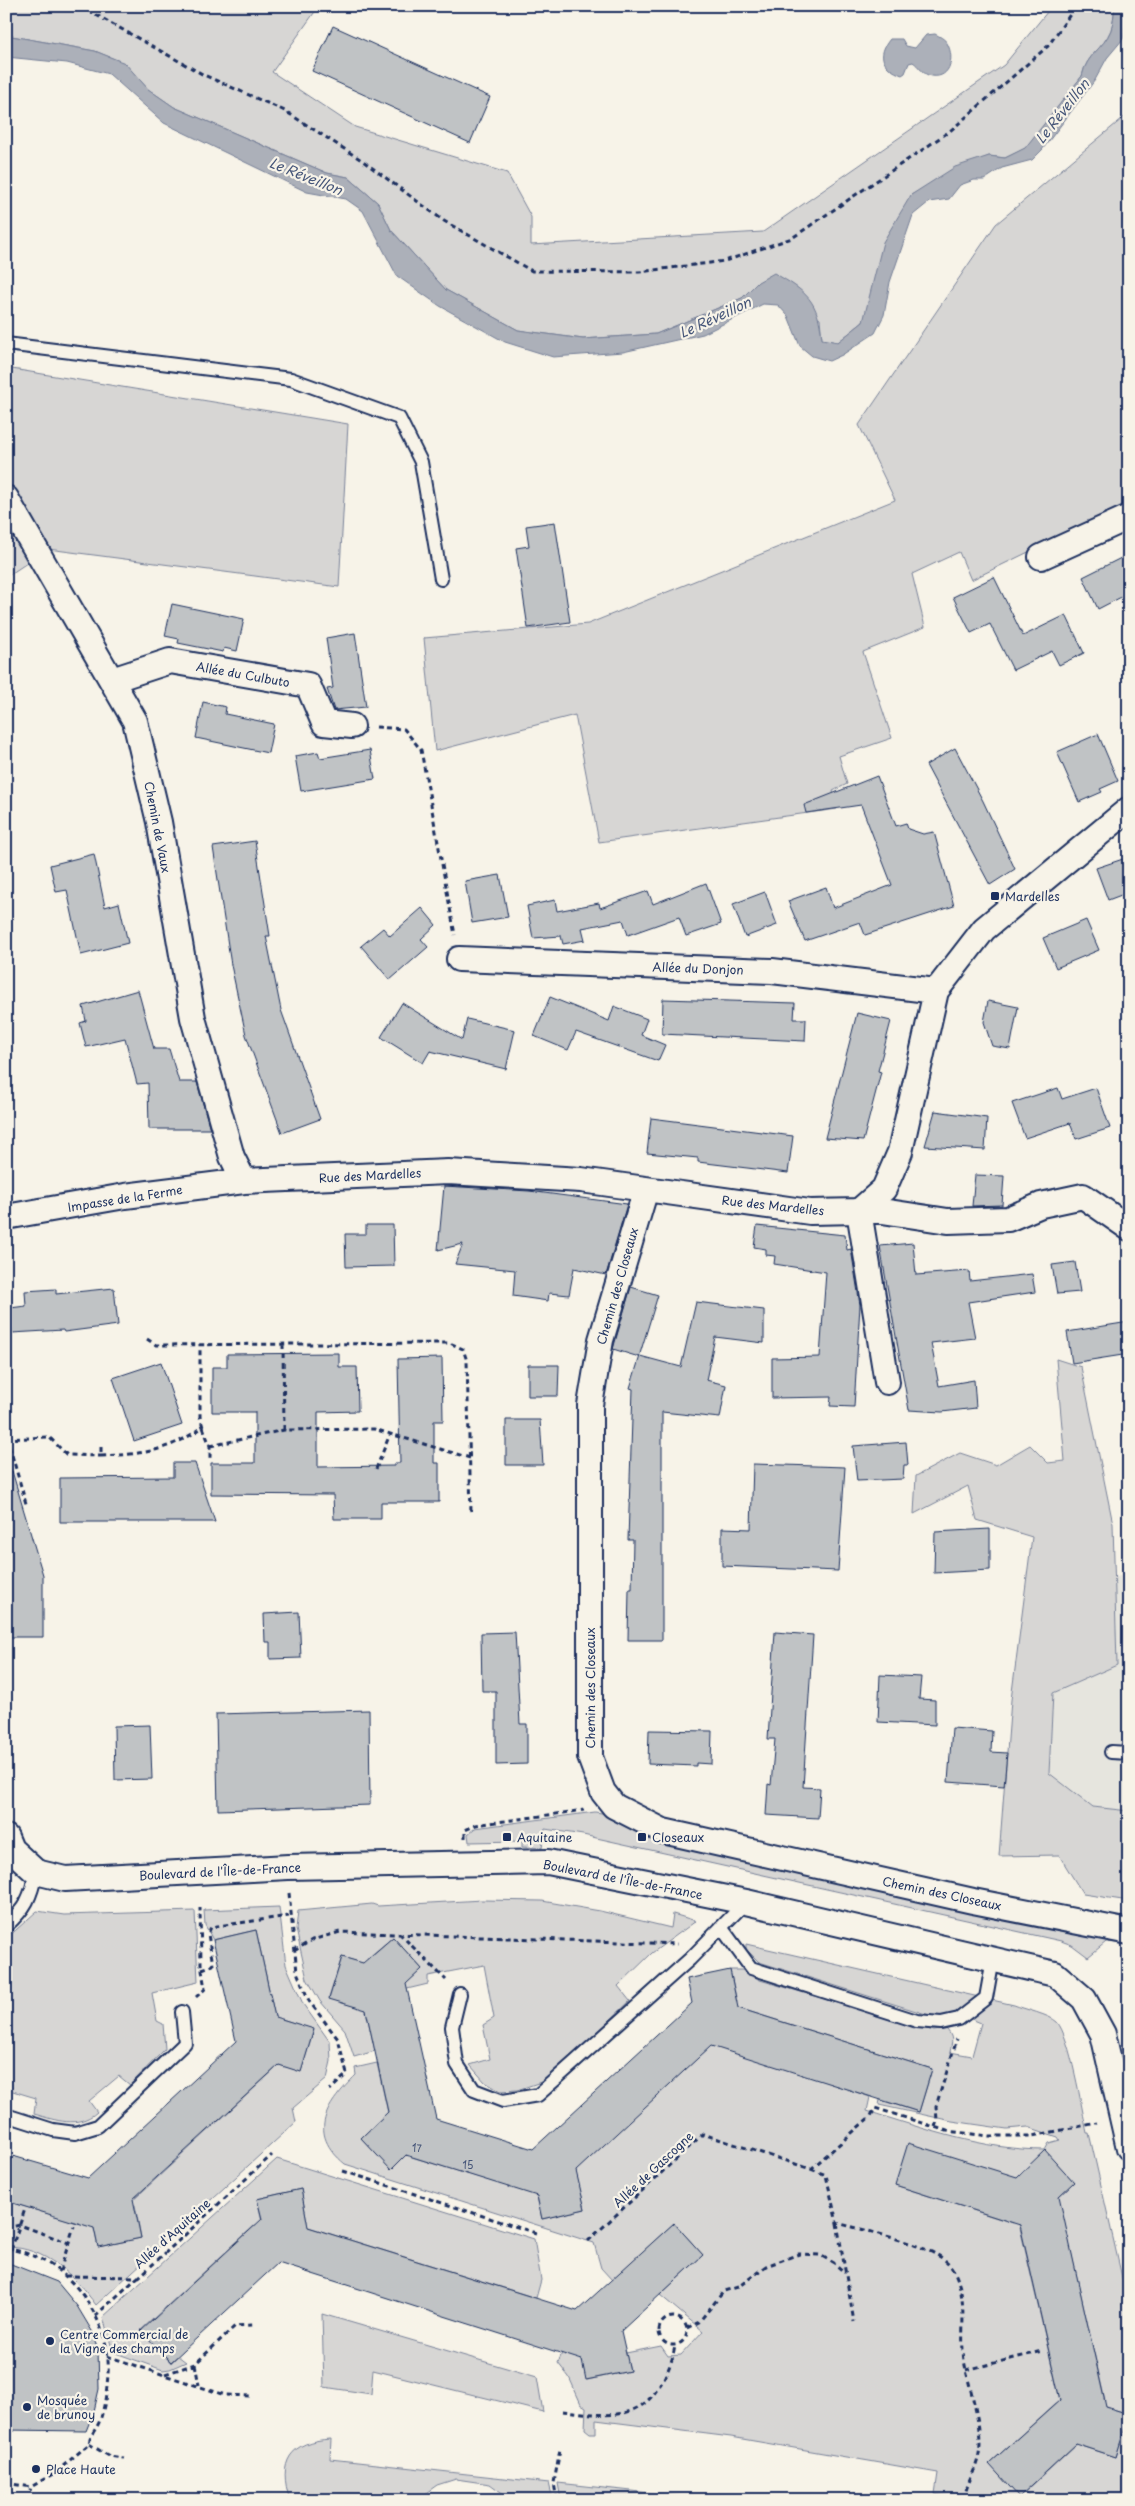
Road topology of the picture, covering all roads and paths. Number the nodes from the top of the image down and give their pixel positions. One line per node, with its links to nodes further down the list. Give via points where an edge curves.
1 (80, 6): 2 (path, via 204,75 285,111 363,161 444,221 532,272 639,272 725,261 792,238 950,131 1048,46)
2 (1076, 6)
3 (6, 344): 7 (lane, via 291,379 399,418 422,462)
4 (6, 498): 8 (street, Chemin de Vaux)
5 (1129, 517): 6 (street)
6 (1041, 557)
7 (441, 580)
8 (112, 680): 9 (street, Allée du Culbuto, via 170,661 308,685 324,723); 13 (street, Chemin de Vaux, via 135,721 159,822 193,1018 232,1158)
9 (352, 726): 11 (path, via 404,729 421,750)
10 (1129, 809): 12 (street, via 984,929)
11 (459, 959): 12 (street, Allée du Donjon, via 772,970)
12 (936, 991): 15 (street, via 900,1152 884,1189)
13 (244, 1181): 14 (street, Rue des Mardelles, via 448,1172 582,1180); 16 (street, Impasse de la Ferme, via 124,1196)
14 (646, 1189): 15 (street, Rue des Mardelles, via 810,1212); 36 (street, Chemin des Closeaux, via 601,1340 590,1405 590,1757 602,1792)
15 (859, 1211): 17 (street, Rue des Mardelles, via 882,1210 948,1221 1008,1219 1040,1205 1083,1196); 21 (street)
16 (6, 1217)
17 (1129, 1228)
18 (147, 1339): 19 (path, via 156,1345)
19 (200, 1344): 20 (path); 22 (path, via 200,1417)
20 (283, 1344): 23 (path); 29 (path, via 450,1342 463,1349 467,1361)
21 (887, 1382)
22 (203, 1427): 26 (path); 28 (path, via 180,1442 144,1454)
23 (284, 1430): 24 (path, via 374,1429); 26 (path)
24 (390, 1434): 29 (path); 31 (path)
25 (7, 1438): 28 (path, via 49,1437 67,1456); 32 (path)
26 (210, 1446): 30 (path)
27 (101, 1447): 28 (path)
28 (101, 1456)
29 (470, 1458): 33 (path)
30 (210, 1460)
31 (376, 1469)
32 (27, 1507)
33 (471, 1513)
34 (1111, 1752): 35 (lane)
35 (1129, 1752)
36 (614, 1806): 38 (path, via 476,1825 465,1830); 46 (street, Chemin des Closeaux, via 663,1831)
37 (6, 1836): 40 (street, Boulevard de l'Île-de-France, via 11,1849)
38 (466, 1864): 39 (street, Boulevard de l'Île-de-France); 41 (street, Boulevard de l'Île-de-France, via 548,1862)
39 (288, 1867): 40 (street, Boulevard de l'Île-de-France, via 64,1879); 43 (path)
40 (36, 1872): 44 (lane, via 31,1897 19,1915)
41 (746, 1902): 45 (lane); 50 (street, Boulevard de l'Île-de-France)
42 (200, 1908): 51 (path)
43 (289, 1916): 49 (path); 51 (path, via 211,1927 208,1934 213,1965)
44 (6, 1926)
45 (721, 1927): 48 (lane); 54 (lane, via 751,1968 916,2021 941,2023)
46 (1129, 1932)
47 (399, 1933): 48 (path, via 582,1943); 49 (path, via 340,1932 312,1940); 52 (path)
48 (704, 1944): 52 (lane, via 538,2095 503,2102 474,2090 457,2064 452,2027)
49 (294, 1951): 55 (path, via 297,1972 306,1994 338,2039 347,2074)
50 (993, 1960): 54 (lane, via 986,1998); 57 (street, Boulevard de l'Île-de-France, via 1055,1974 1084,1999 1103,2034)
51 (202, 1969): 53 (path, via 205,1988)
52 (460, 1994)
53 (182, 2012): 56 (lane, via 185,2043 98,2126 75,2133 53,2130)
54 (954, 2020): 58 (path, via 957,2042 936,2106)
55 (330, 2090)
56 (6, 2115)
57 (1122, 2118): 58 (path, via 1032,2136 989,2136); 59 (street, Boulevard de l'Île-de-France)
58 (935, 2127): 61 (path, via 875,2108 871,2116)
59 (1129, 2148)
60 (272, 2155): 76 (path, Allée d'Aquitaine)
61 (810, 2169): 64 (path, via 826,2175); 69 (path, Allée de Gascogne, via 703,2134)
62 (342, 2171): 68 (path)
63 (25, 2209): 65 (path)
64 (837, 2223): 74 (path); 85 (path, via 896,2238 947,2262 958,2280 963,2305 962,2339)
65 (20, 2225): 67 (path); 70 (path); 72 (path)
66 (74, 2226): 70 (path)
67 (6, 2228)
68 (536, 2233)
69 (588, 2241)
70 (69, 2244): 73 (path)
71 (6, 2249): 72 (path)
72 (11, 2250): 73 (path)
73 (60, 2271): 75 (path)
74 (845, 2272): 78 (path); 80 (path, via 820,2255 799,2254 766,2266 738,2287 724,2291 699,2322)
75 (65, 2276): 76 (path, Allée d'Aquitaine); 77 (path)
76 (139, 2277): 77 (path)
77 (95, 2316): 83 (path)
78 (854, 2322)
79 (253, 2325): 84 (path, via 235,2326)
80 (688, 2328): 81 (path, via 686,2337); 81 (path, via 682,2319 673,2316 661,2323 659,2332 662,2340)
81 (674, 2345): 89 (path, via 674,2357 667,2374 645,2404 618,2415)
82 (1043, 2352): 85 (path)
83 (106, 2356): 86 (path); 90 (path, via 109,2373 105,2401)
84 (195, 2364): 86 (path); 87 (path)
85 (966, 2370): 95 (path, via 980,2442 978,2464)
86 (164, 2374): 87 (path)
87 (199, 2386): 88 (path, via 224,2394)
88 (252, 2396)
89 (562, 2411)
90 (89, 2444): 92 (path, via 109,2456); 93 (path, via 30,2489)
91 (560, 2449): 94 (path, via 554,2483)
92 (124, 2458)
93 (6, 2483)
94 (557, 2500)
95 (964, 2500)

